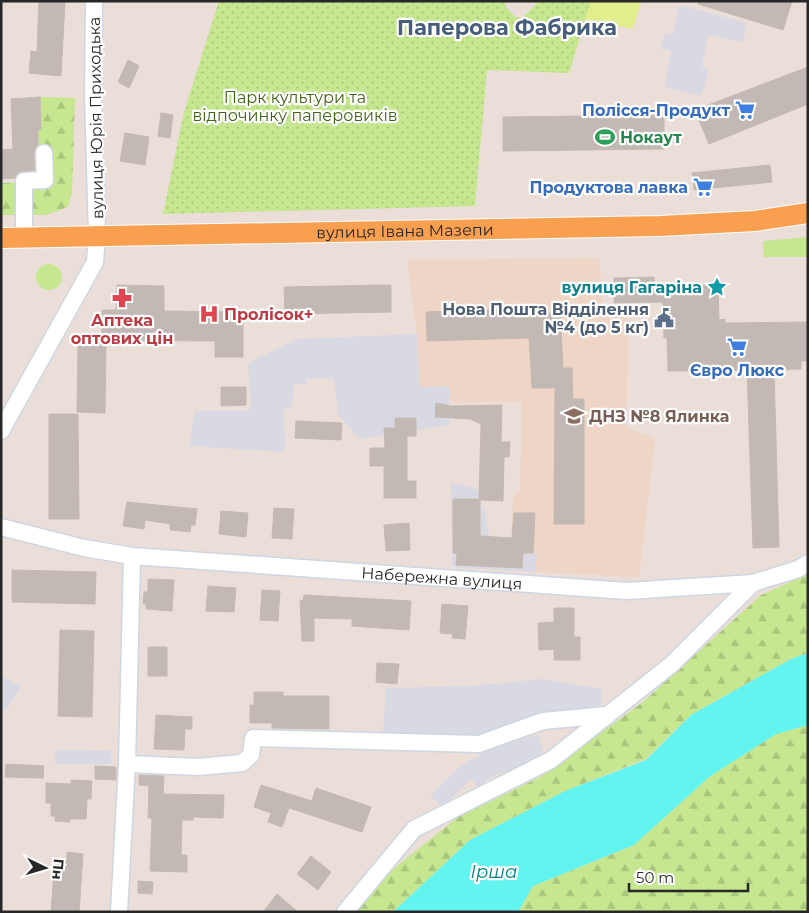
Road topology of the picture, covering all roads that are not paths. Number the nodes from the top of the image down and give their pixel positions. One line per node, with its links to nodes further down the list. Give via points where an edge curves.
1 (94, 1): 4 (street, вулиця Юрія Приходька, via 93,95)
2 (44, 153): 5 (street, via 45,180 24,181)
3 (808, 213): 4 (main road, вулиця Івана Мазепи, via 660,226)
4 (98, 235): 5 (main road, вулиця Івана Мазепи); 7 (street, вулиця Юрія Приходька, via 93,269)
5 (24, 237): 6 (main road, вулиця Івана Мазепи)
6 (1, 238)
7 (1, 431)
8 (1, 528): 9 (street, Набережна вулиця)
9 (132, 556): 11 (street, Набережна вулиця, via 627,591); 13 (street)
10 (808, 563): 11 (street, Набережна вулиця)
11 (753, 583): 12 (street, Набережна вулиця, via 672,664)
12 (607, 715): 13 (street, via 543,721 479,744 253,738 251,755 242,763 198,767); 15 (street, Набережна вулиця, via 551,760 414,829)
13 (127, 764): 14 (street)
14 (119, 912)
15 (345, 912)

